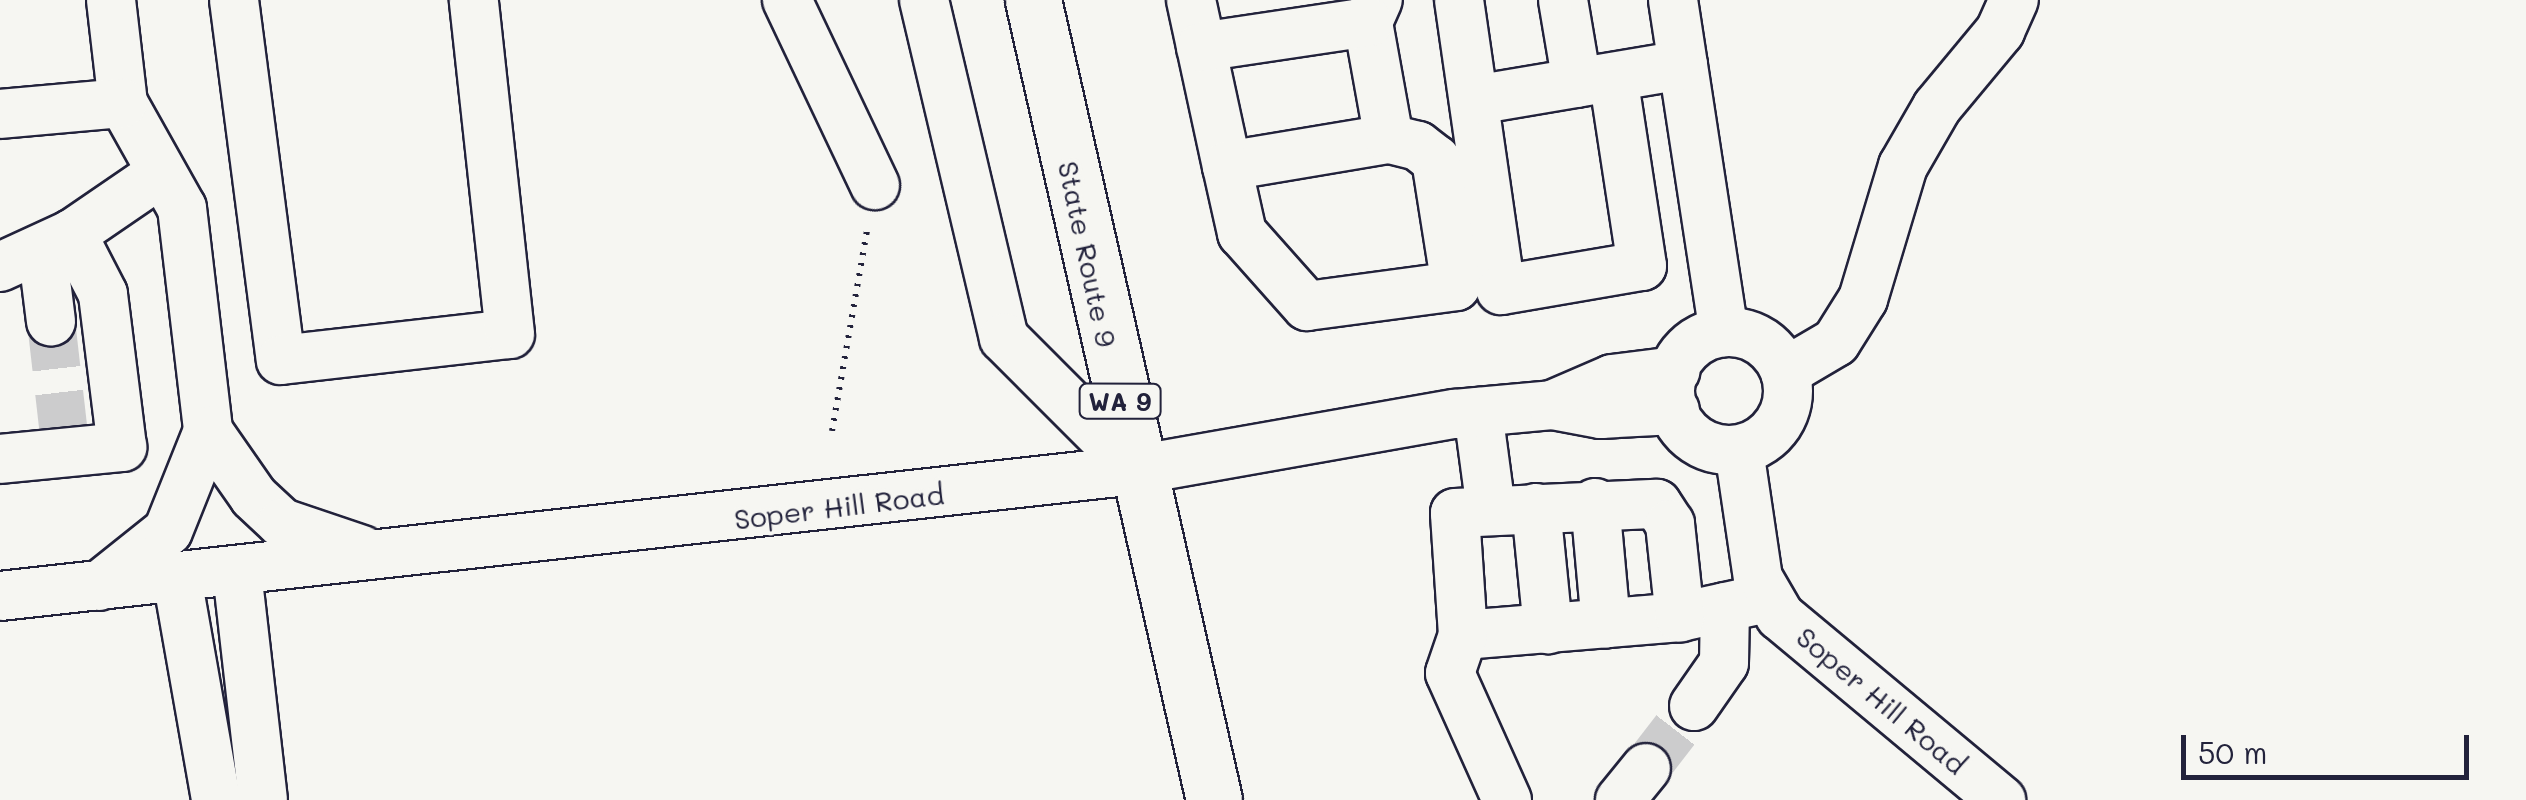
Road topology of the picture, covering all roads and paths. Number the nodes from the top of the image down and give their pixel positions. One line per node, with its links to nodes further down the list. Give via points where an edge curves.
1 (111, 0): 17 (street)
2 (234, 0): 3 (street, via 280,360 510,334)
3 (474, 0)
4 (787, 0): 22 (street)
5 (924, 0): 33 (street, via 1004,338)
6 (1033, 0): 33 (main road, State Route 9 / WA 9)
7 (1191, 0): 13 (street)
8 (1459, 0): 16 (street)
9 (1562, 0): 15 (street)
10 (1673, 0): 14 (street)
11 (2014, 0): 26 (street, via 1903,166 1864,299 1836,342)
12 (1373, 11): 13 (street); 19 (street)
13 (1201, 47): 20 (street)
14 (1683, 65): 15 (street); 25 (street)
15 (1595, 80): 16 (street); 16 (street, via 1642,266 1501,290)
16 (1475, 100)
17 (123, 103): 18 (street); 21 (street)
18 (0, 114)
19 (1389, 139): 20 (street); 20 (street, via 1418,146 1436,160 1456,286 1308,306 1242,234)
20 (1227, 166)
21 (162, 172): 23 (street); 30 (street, via 182,208)
22 (874, 185): 29 (path)
23 (38, 250): 24 (street); 32 (street, via 103,294 122,447 65,439)
24 (51, 320)
25 (1724, 332): 26 (street, via 1762,342); 27 (street, via 1689,348)
26 (1785, 372): 31 (street, via 1784,412 1758,443)
27 (1675, 390): 28 (street, Soper Hill Road, via 1612,379 1552,405); 31 (street, via 1703,444)
28 (1478, 412): 33 (street, Soper Hill Road); 35 (street)
29 (832, 430)
30 (208, 431): 36 (street, via 254,497 282,524); 39 (street, via 168,531)
31 (1739, 450): 41 (street, via 1758,578)
32 (0, 459)
33 (1136, 470): 36 (street, Soper Hill Road); 48 (main road, State Route 9 / WA 9)
34 (1595, 504): 35 (street); 41 (street, via 1657,504); 42 (street)
35 (1514, 509): 43 (street); 44 (street, via 1455,513)
36 (380, 556): 37 (street, Soper Hill Road)
37 (236, 572): 38 (street, Soper Hill Road); 47 (street)
38 (178, 578): 39 (street, Soper Hill Road); 46 (street)
39 (99, 586): 40 (street, Soper Hill Road)
40 (0, 596)
41 (1724, 607): 42 (street); 45 (street, via 1724,664); 50 (street, Soper Hill Road, via 1780,616)
42 (1606, 624): 43 (street)
43 (1548, 629): 44 (street)
44 (1463, 634): 49 (street, via 1450,673)
45 (1694, 706)
46 (216, 800)
47 (263, 800)
48 (1214, 800)
49 (1506, 800)
50 (2001, 800)

